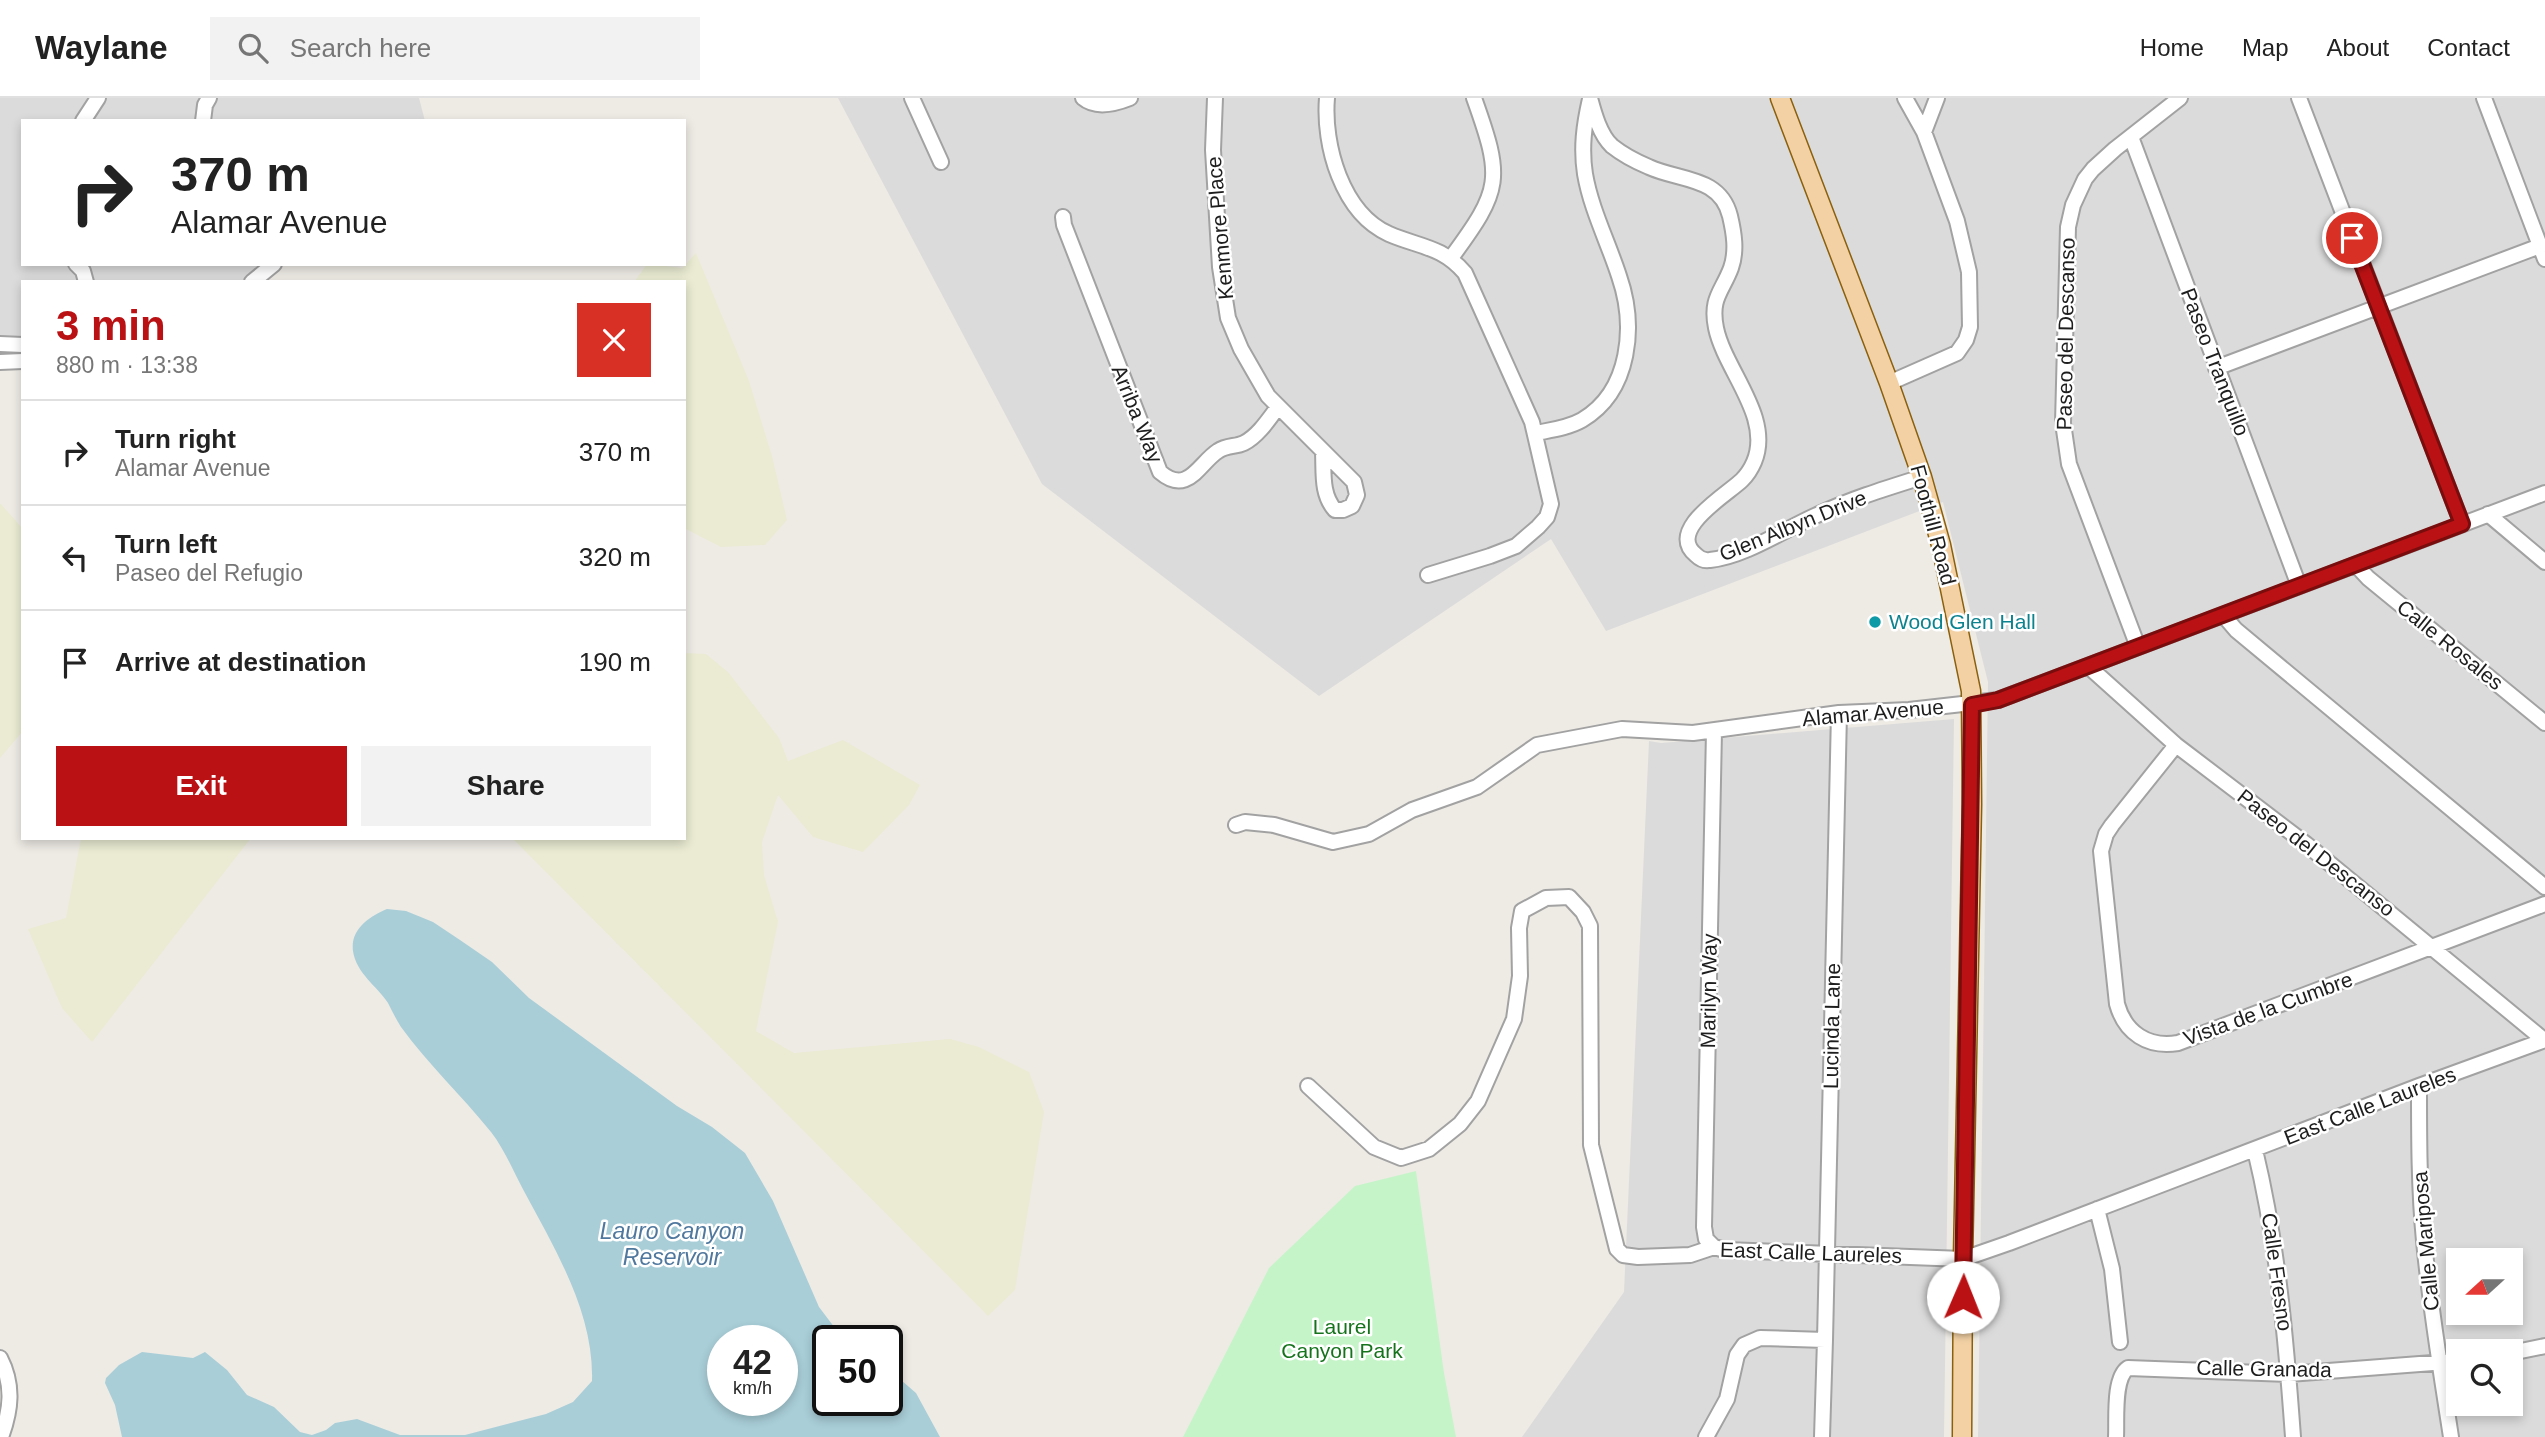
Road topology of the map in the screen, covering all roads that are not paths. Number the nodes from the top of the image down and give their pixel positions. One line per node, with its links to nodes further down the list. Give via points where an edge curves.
1 (98, 98): 16 (street)
2 (209, 98): 17 (street)
3 (912, 98): 20 (street)
4 (1083, 98): 5 (street, via 1091,104)
5 (1130, 98)
6 (1215, 98): 33 (street, Kenmore Place, via 1213,150 1228,318 1241,349)
7 (1327, 98): 23 (street, via 1331,149 1353,202 1378,228)
8 (1474, 98): 23 (street, via 1489,141 1494,177 1481,218)
9 (1590, 98): 34 (street, via 1583,133 1585,173 1626,301 1624,364 1615,386 1596,410 1569,426); 36 (street, Glen Albyn Drive, via 1610,145 1649,168 1705,184 1717,192 1729,214 1734,250 1731,268 1717,294 1715,318 1724,350 1752,410 1757,451 1741,481 1697,518 1689,533 1692,552 1709,561 1852,500)
10 (1780, 98): 32 (main road, Foothill Road)
11 (1905, 98): 18 (street)
12 (1937, 98): 18 (street)
13 (2180, 98): 19 (street, Paseo del Descanso)
14 (2299, 98): 26 (street)
15 (2484, 98): 22 (street)
16 (83, 119)
17 (204, 119)
18 (1924, 132): 32 (street, via 1966,252 1969,334 1957,353)
19 (2131, 136): 31 (street, Paseo Tranquillo); 45 (street, Paseo del Descanso, via 2085,179 2070,216 2063,423 2075,482)
20 (941, 162)
21 (1063, 217): 33 (street, Arriba Way, via 1160,472 1171,479 1189,477 1220,450 1252,438)
22 (2543, 252): 26 (street)
23 (1451, 258): 34 (street, via 1465,273)
24 (272, 266): 25 (street)
25 (254, 280)
26 (2378, 308): 31 (street); 39 (street)
27 (0, 344): 28 (street)
28 (21, 345)
29 (21, 361): 30 (street)
30 (0, 362)
31 (2216, 368): 43 (street, Paseo Tranquillo)
32 (1889, 383): 36 (main road, Foothill Road)
33 (1278, 407): 35 (street, Kenmore Place)
34 (1535, 433): 42 (street, via 1551,498 1547,517 1516,546)
35 (1323, 453)
36 (1922, 477): 47 (main road, Foothill Road, via 1955,609)
37 (2545, 493): 38 (street, Alamar Avenue)
38 (2488, 514): 39 (street, Alamar Avenue); 40 (street)
39 (2462, 524): 41 (street, Alamar Avenue)
40 (2545, 562)
41 (2356, 565): 43 (street, Alamar Avenue); 49 (street, Calle Rosales)
42 (1428, 575)
43 (2299, 586): 44 (street, Alamar Avenue)
44 (2224, 616): 45 (street, Alamar Avenue); 53 (street)
45 (2138, 647): 46 (street, Alamar Avenue)
46 (2088, 666): 47 (street, Alamar Avenue, via 1998,700); 51 (street, Paseo del Descanso)
47 (1972, 705): 48 (street, Alamar Avenue); 63 (main road, Foothill Road)
48 (1839, 713): 50 (street, Alamar Avenue); 62 (street, Lucinda Lane)
49 (2545, 723)
50 (1714, 731): 52 (street, Alamar Avenue, via 1622,729 1536,745 1477,787 1345,841 1333,842 1266,824); 61 (street, Marilyn Way, via 1704,1227 1706,1239)
51 (2176, 745): 55 (street, Paseo del Descanso); 55 (street, Vista de la Cumbre, via 2112,825 2101,851 2117,1004 2124,1023 2138,1037 2158,1044 2178,1043)
52 (1236, 825)
53 (2545, 887)
54 (2545, 904): 55 (street, Vista de la Cumbre)
55 (2432, 946): 56 (street, Paseo del Descanso)
56 (2544, 1040): 58 (street, East Calle Laureles)
57 (1308, 1086): 61 (street, East Calle Laureles, via 1374,1147 1401,1158 1429,1149 1460,1124 1478,1101 1514,1019 1522,911 1546,898 1569,897 1590,926 1591,1145 1617,1249 1638,1257 1690,1255)
58 (2419, 1086): 59 (street, East Calle Laureles); 70 (street, Calle Mariposa, via 2423,1238)
59 (2255, 1150): 60 (street, East Calle Laureles); 71 (street, Calle Fresno, via 2274,1238)
60 (2096, 1209): 63 (street, East Calle Laureles); 65 (street, via 2112,1269)
61 (1714, 1247): 62 (street, East Calle Laureles)
62 (1827, 1254): 63 (street, East Calle Laureles); 64 (street, Lucinda Lane)
63 (1963, 1259): 75 (main road, Foothill Road)
64 (1825, 1340): 73 (street, via 1760,1338 1744,1345 1737,1355 1727,1399); 74 (street, Lucinda Lane)
65 (2120, 1342)
66 (2545, 1346): 67 (street)
67 (2523, 1351)
68 (0, 1358): 72 (street, via 10,1390)
69 (2446, 1362): 70 (street, Calle Granada)
70 (2439, 1363): 71 (street, Calle Granada); 78 (street, Calle Mariposa)
71 (2288, 1374): 76 (street, Calle Granada, via 2134,1367 2123,1371); 77 (street, Calle Fresno)
72 (1, 1437)
73 (1706, 1437)
74 (1822, 1437)
75 (1962, 1437)
76 (2116, 1437)
77 (2293, 1437)
78 (2451, 1437)

